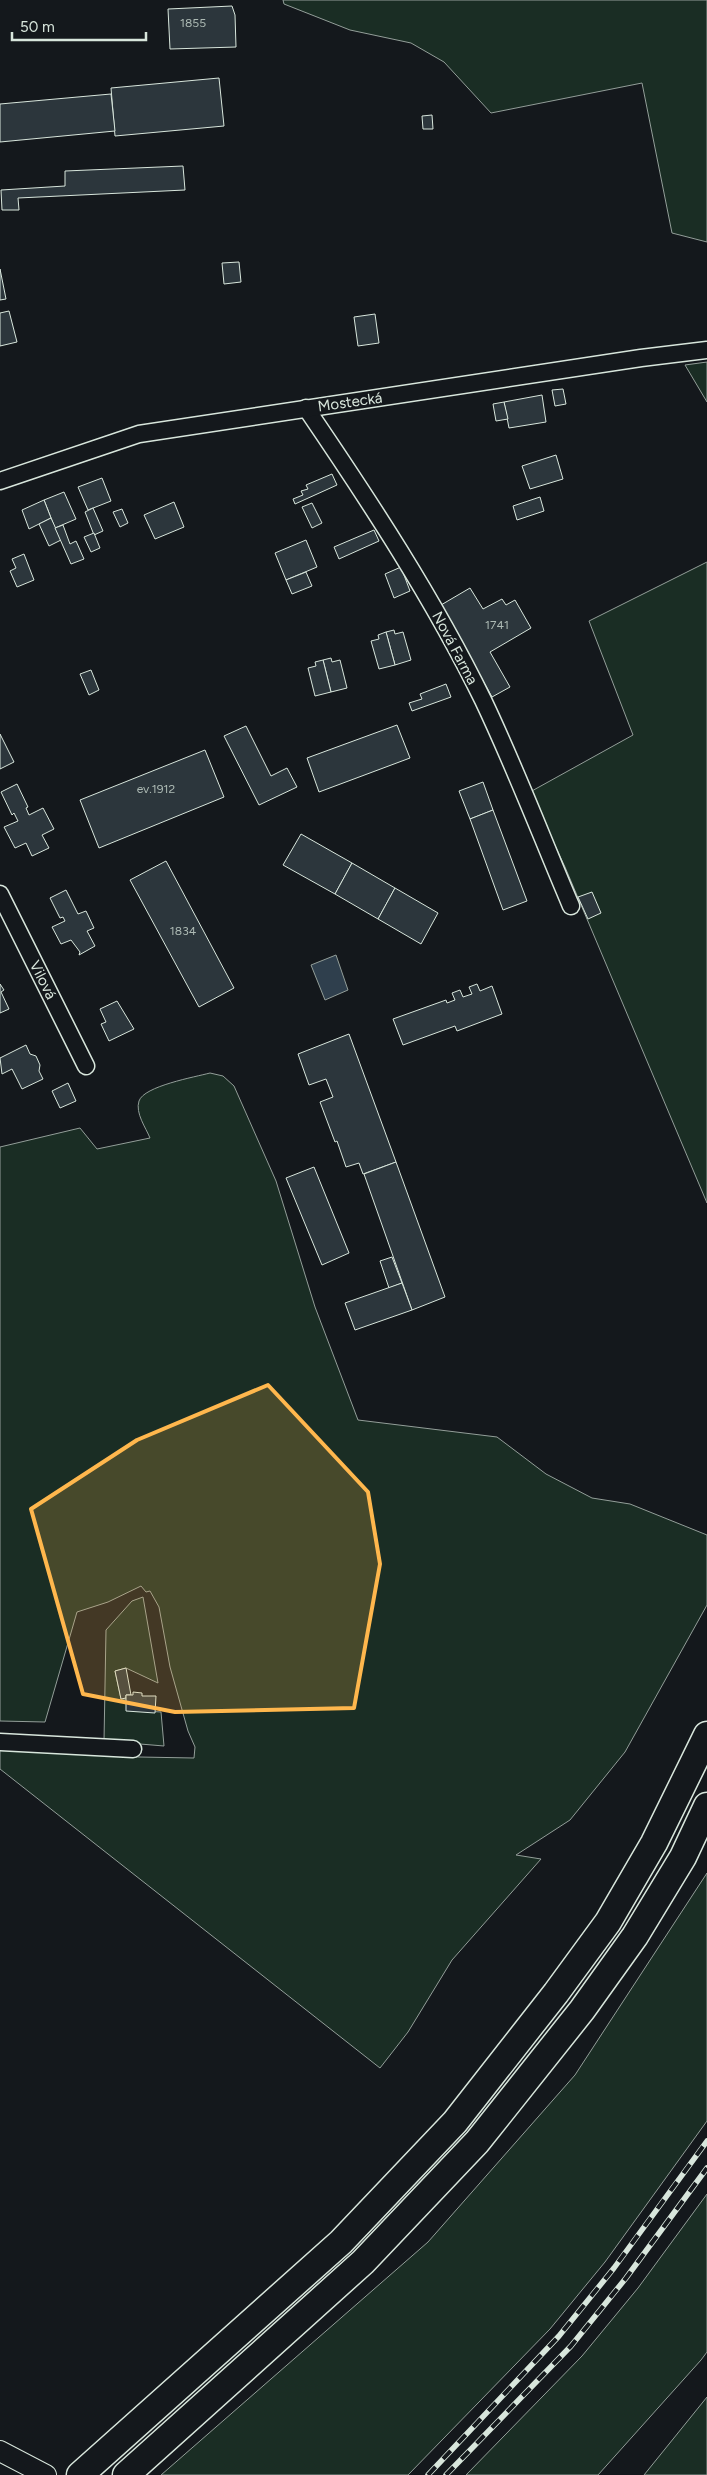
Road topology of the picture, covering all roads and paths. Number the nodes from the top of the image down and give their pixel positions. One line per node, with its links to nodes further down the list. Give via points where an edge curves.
1 (707, 350): 2 (street, Mostecká)
2 (306, 408): 3 (street, Mostecká, via 139,434); 5 (street, Nová Farma, via 363,491 430,601 483,700)
3 (0, 482)
4 (0, 894): 6 (street, Vilová)
5 (571, 906)
6 (86, 1066)
7 (707, 1735): 13 (highway, via 654,1843 608,1922 455,2122 341,2242)
8 (0, 1742): 9 (street)
9 (133, 1749)
10 (707, 1806): 14 (highway, via 683,1856 635,1936 582,2010 476,2142 363,2262)
11 (2, 2452): 12 (street)
12 (46, 2475)
13 (80, 2475)
14 (126, 2475)

